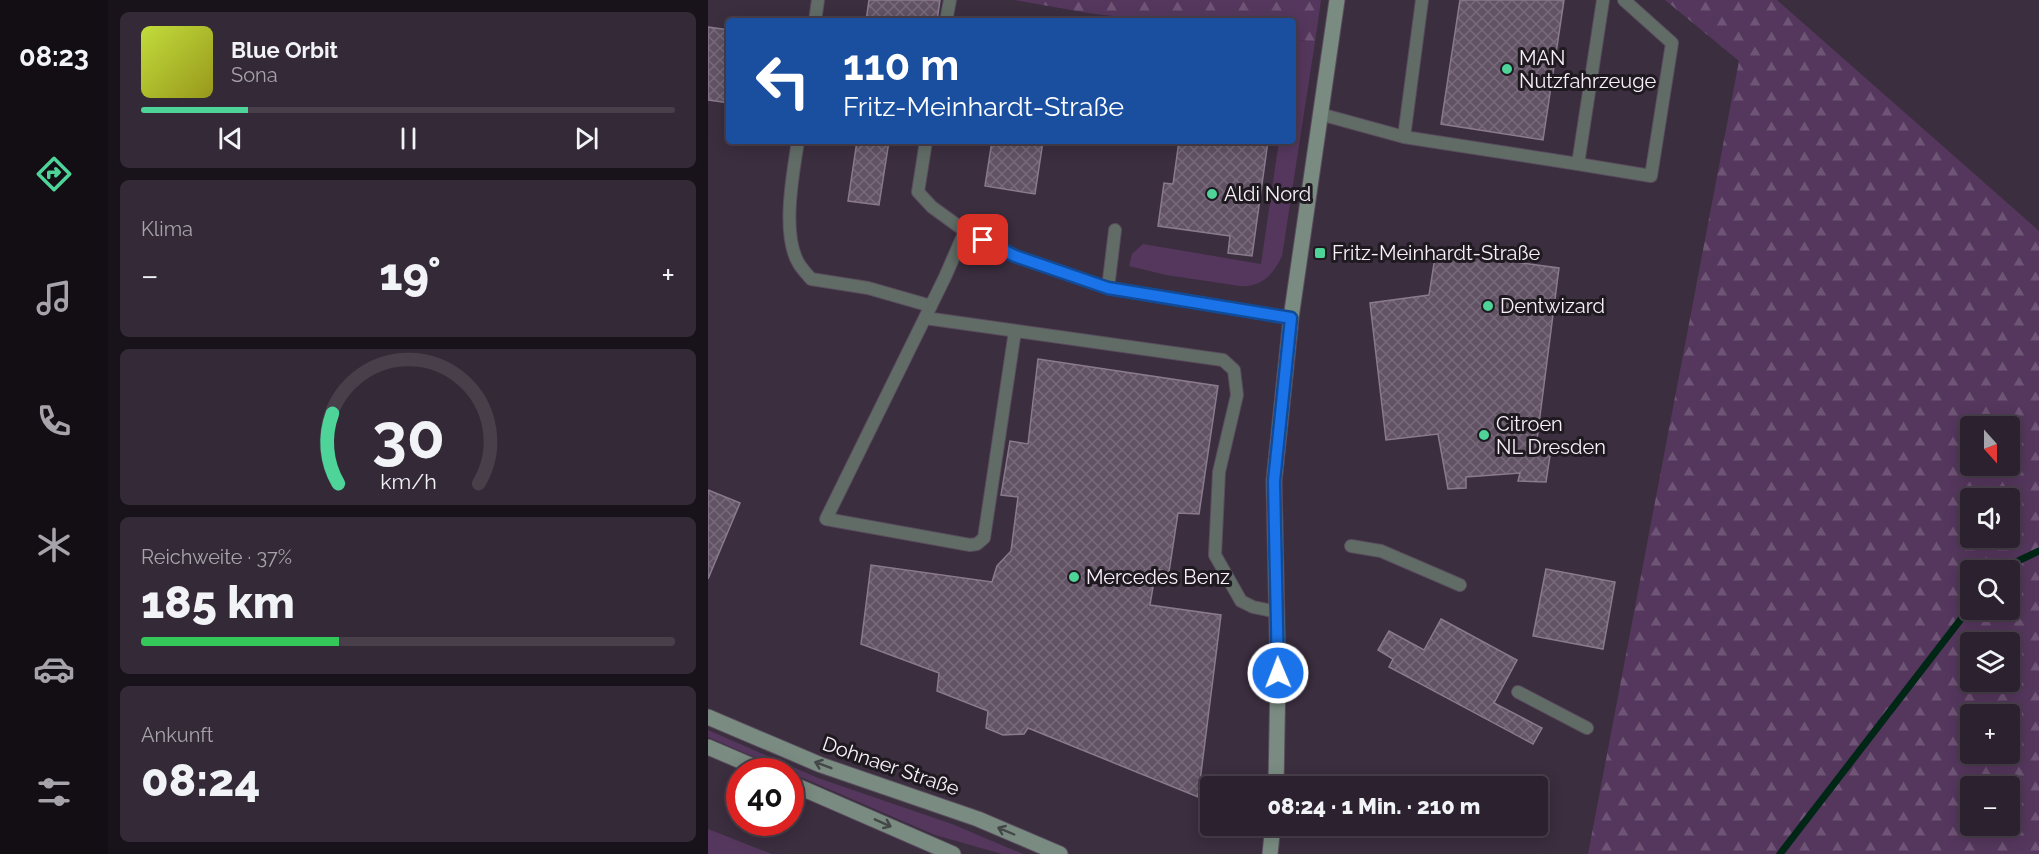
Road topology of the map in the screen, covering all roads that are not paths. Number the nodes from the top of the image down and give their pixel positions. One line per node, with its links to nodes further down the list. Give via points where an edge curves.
1 (818, 0): 7 (lane)
2 (950, 0): 8 (lane)
3 (1336, 0): 9 (street)
4 (1422, 0): 10 (lane)
5 (1603, 0): 13 (lane)
6 (1624, 0): 13 (lane, via 1672,43 1651,176)
7 (815, 18)
8 (947, 18)
9 (1320, 114): 10 (lane); 19 (street)
10 (1404, 137): 13 (lane)
11 (798, 144): 17 (lane, via 790,193 790,239 798,262 811,279 868,288)
12 (926, 144): 15 (lane, via 918,192)
13 (1578, 164)
14 (1115, 230): 16 (lane)
15 (965, 231): 16 (lane, via 1015,256); 17 (lane)
16 (1108, 288): 19 (lane)
17 (931, 306): 18 (lane)
18 (925, 318): 20 (lane); 20 (lane, via 826,519 969,545 984,538)
19 (1291, 318): 23 (street, via 1274,481)
20 (1015, 331): 23 (lane, via 1223,360 1234,370 1237,395 1219,472 1215,555 1241,601)
21 (1351, 546): 22 (lane, via 1382,551)
22 (1460, 585)
23 (1277, 612): 29 (street)
24 (1518, 692): 26 (lane)
25 (708, 717): 33 (street, Dohnaer Straße, one-way to 25, via 978,819 821,765)
26 (1587, 728)
27 (708, 747): 28 (street)
28 (734, 758)
29 (1277, 776)
30 (804, 789): 32 (street, one-way to 32)
31 (1272, 836): 34 (street)
32 (953, 854)
33 (1060, 854)
34 (1270, 854)

